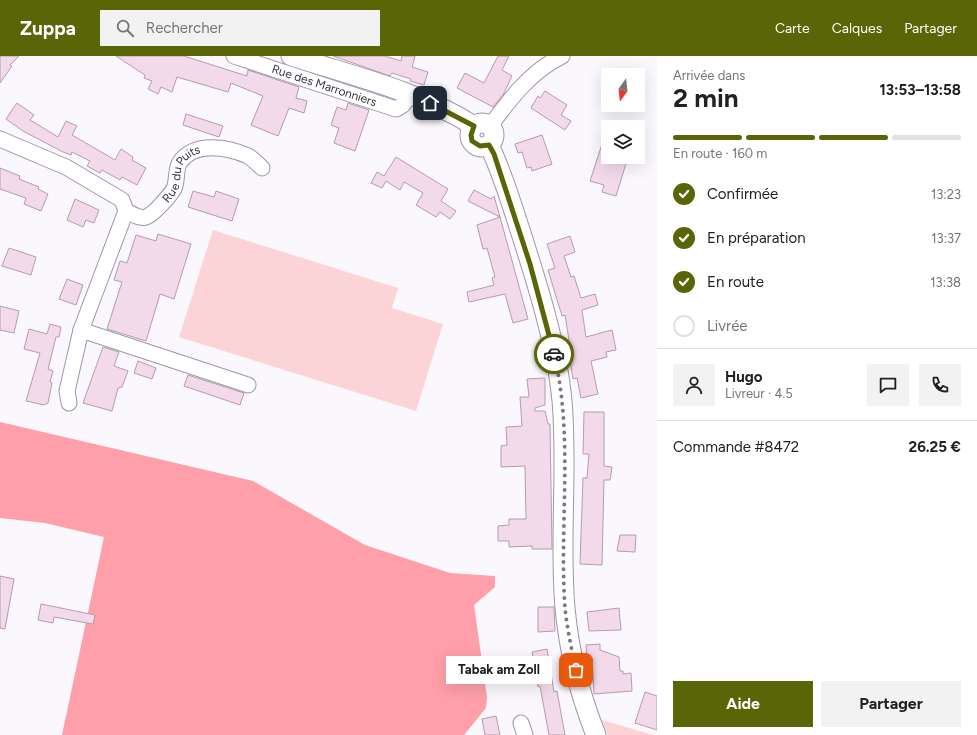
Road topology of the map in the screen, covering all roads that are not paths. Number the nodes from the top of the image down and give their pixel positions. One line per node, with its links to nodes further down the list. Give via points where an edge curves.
1 (234, 56): 5 (street, Rue des Marronniers, via 396,109 403,105)
2 (291, 56): 5 (street)
3 (562, 56): 4 (street)
4 (538, 63): 6 (street, via 512,97)
5 (410, 94): 6 (street)
6 (482, 126): 13 (street, via 494,135 489,145 530,264 558,371 565,462 566,609 581,689)
7 (0, 139): 9 (street, via 66,167 122,200)
8 (262, 168): 9 (street, Rue du Puits, via 249,156 222,149 201,148 190,152 179,162 175,187 153,213 146,217)
9 (126, 211): 10 (street)
10 (81, 330): 11 (street); 12 (street, via 67,391)
11 (248, 385)
12 (69, 403)
13 (596, 735)

